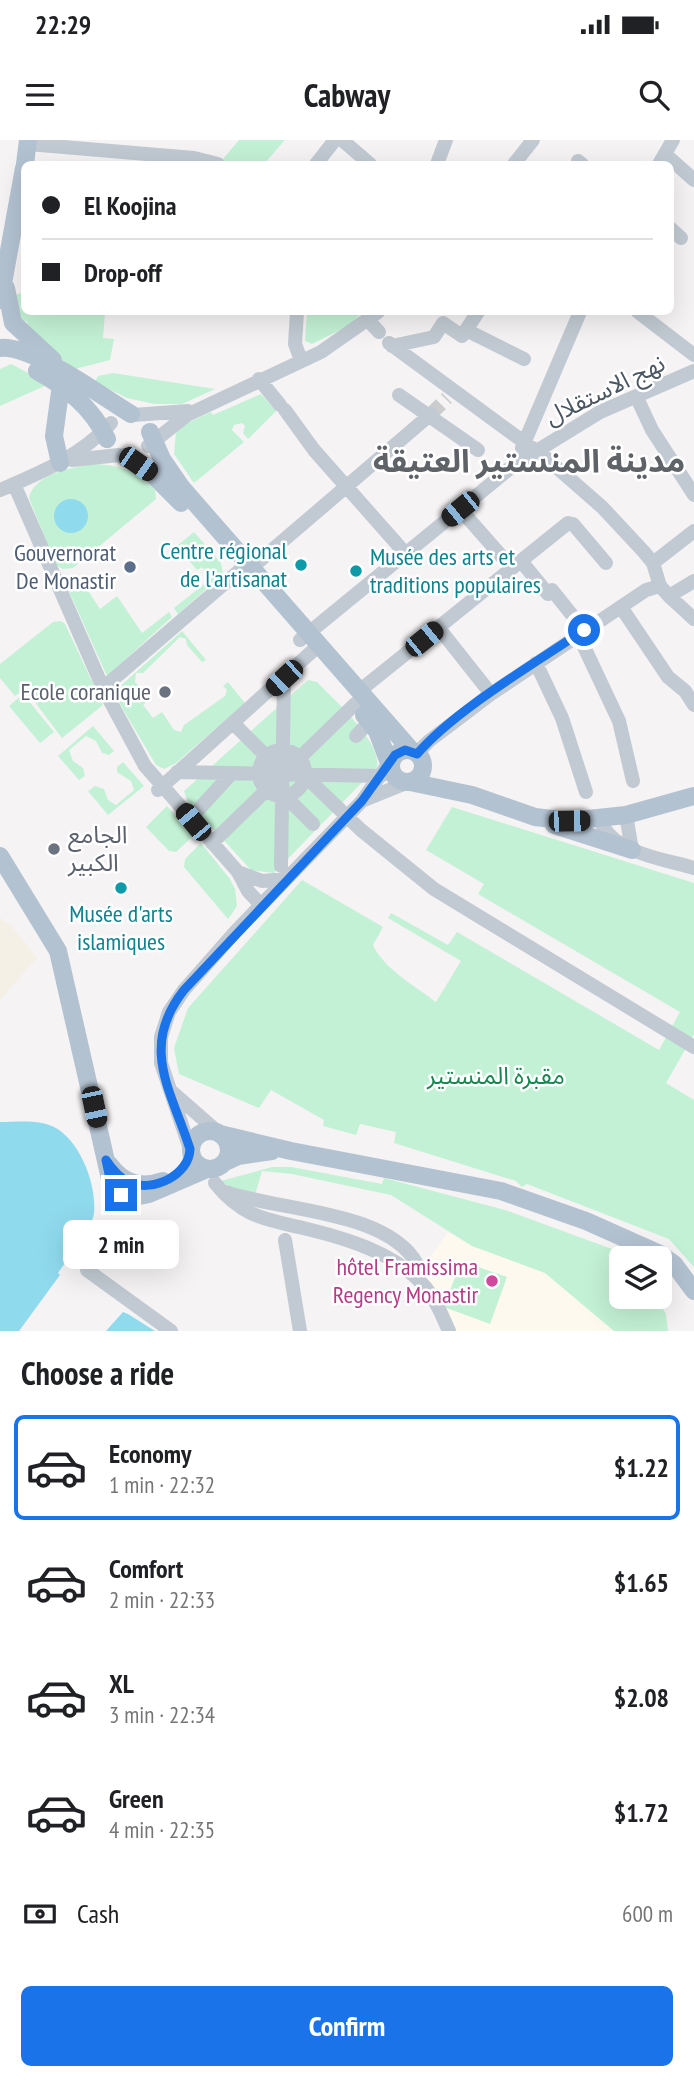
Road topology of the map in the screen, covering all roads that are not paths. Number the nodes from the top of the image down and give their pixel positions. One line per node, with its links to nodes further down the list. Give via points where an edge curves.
1 (335, 140): 10 (street)
2 (342, 140): 11 (street)
3 (446, 140): 12 (street)
4 (533, 140): 13 (street)
5 (673, 140): 7 (street)
6 (28, 142): 8 (main road); 9 (street)
7 (662, 159)
8 (26, 161)
9 (206, 161)
10 (318, 161)
11 (366, 161)
12 (438, 161)
13 (516, 161)
14 (674, 167): 15 (street)
15 (694, 180)
16 (21, 190): 17 (main road)
17 (6, 281): 18 (main road); 32 (main road, via 13,323)
18 (0, 300)
19 (297, 315): 29 (street, via 295,344)
20 (373, 315): 25 (street); 29 (street, via 321,352)
21 (476, 315): 24 (street)
22 (579, 315): 40 (street)
23 (642, 315): 27 (street)
24 (466, 330): 25 (street, via 462,335 443,323 434,337); 28 (street)
25 (387, 340): 40 (street, via 451,394)
26 (0, 349): 32 (main road)
27 (694, 355)
28 (524, 359)
29 (301, 360): 31 (street)
30 (694, 371): 34 (street, نهج الاستقلال)
31 (259, 379): 35 (street); 44 (street)
32 (65, 380): 36 (main road); 38 (main road); 43 (main road, via 54,436)
33 (399, 395): 37 (street)
34 (637, 398): 40 (street, نهج الاستقلال); 46 (street)
35 (196, 410): 36 (street); 39 (street)
36 (132, 415): 38 (main road, via 120,416); 39 (main road, via 146,423)
37 (431, 415): 41 (street); 44 (street)
38 (107, 431): 42 (main road); 43 (street)
39 (150, 440): 42 (main road, via 138,455); 53 (main road, via 170,473)
40 (530, 446): 47 (street, نهج الاستقلال); 52 (street, via 603,507)
41 (478, 450)
42 (122, 456): 43 (street); 53 (main road, via 174,494)
43 (60, 463): 45 (street)
44 (347, 484): 49 (street); 53 (street)
45 (7, 487): 63 (street)
46 (694, 495)
47 (460, 509): 49 (street, نهج الاستقلال); 51 (street)
48 (694, 531): 52 (street)
49 (405, 552): 60 (street, نهج الاستقلال)
50 (606, 563): 51 (street, via 569,523)
51 (517, 564): 58 (street); 59 (street, via 548,594 552,590)
52 (653, 564): 55 (street)
53 (245, 568): 60 (main road); 63 (street)
54 (694, 581): 55 (street)
55 (664, 591): 56 (street); 57 (street)
56 (621, 607): 59 (street); 66 (street, via 668,677)
57 (694, 619)
58 (438, 627): 64 (street); 65 (street)
59 (581, 632): 61 (street); 80 (street, via 619,721)
60 (312, 637): 62 (street, نهج الاستقلال); 65 (main road)
61 (536, 663): 64 (street); 84 (street, via 562,718)
62 (284, 678): 68 (street, نهج الاستقلال); 70 (street)
63 (103, 688): 82 (street)
64 (491, 694): 71 (street, via 429,740)
65 (357, 698): 67 (main road); 71 (main road); 73 (street)
66 (694, 705)
67 (370, 720): 69 (street); 74 (main road, via 383,743)
68 (234, 724): 72 (street); 75 (street, نهج الاستقلال)
69 (356, 736)
70 (283, 750): 72 (street); 73 (street); 78 (street)
71 (417, 755): 74 (main road, via 400,751); 81 (main road, via 419,777); 86 (main road, via 441,779)
72 (267, 756): 77 (street); 78 (street)
73 (300, 758): 78 (street); 79 (street)
74 (385, 769): 79 (street); 81 (main road); 88 (street)
75 (177, 772): 76 (street); 82 (street, نهج الاستقلال)
76 (232, 773): 77 (street); 89 (street)
77 (259, 774): 78 (street); 83 (street)
78 (283, 774): 79 (street); 83 (street); 85 (street)
79 (303, 780): 85 (street); 91 (street)
80 (633, 782)
81 (408, 783): 86 (main road); 88 (street)
82 (160, 788): 95 (street)
83 (267, 790): 85 (street); 95 (street)
84 (586, 792)
85 (284, 795): 94 (street); 100 (street)
86 (472, 795): 92 (main road)
87 (694, 796): 90 (main road)
88 (362, 801): 91 (street)
89 (199, 809)
90 (626, 815): 93 (main road); 96 (street)
91 (347, 816): 100 (street); 102 (street, via 434,888)
92 (535, 817): 93 (main road); 96 (main road)
93 (600, 819): 96 (street, via 608,834)
94 (313, 824)
95 (205, 838): 99 (street)
96 (632, 850): 98 (street)
97 (0, 856): 107 (main road, via 58,951)
98 (694, 868)
99 (238, 872): 100 (street, via 262,881); 101 (street)
100 (283, 872): 101 (street)
101 (261, 905): 103 (street, via 169,1012 160,1050)
102 (694, 1047)
103 (167, 1087): 104 (street); 105 (street)
104 (220, 1133): 105 (main road, via 200,1133); 106 (main road); 108 (main road, via 229,1145)
105 (190, 1151): 107 (main road, via 187,1166 178,1175 150,1184 128,1182); 108 (main road, via 198,1165)
106 (291, 1151): 108 (main road, via 258,1152); 111 (main road, via 461,1182 547,1206 660,1254)
107 (106, 1160): 108 (main road, via 111,1183 118,1193 130,1198)
108 (217, 1174): 114 (street, via 377,1230 407,1250)
109 (285, 1240): 113 (street)
110 (87, 1270): 112 (street)
111 (694, 1291)
112 (171, 1331)
113 (300, 1331)
114 (449, 1331)

